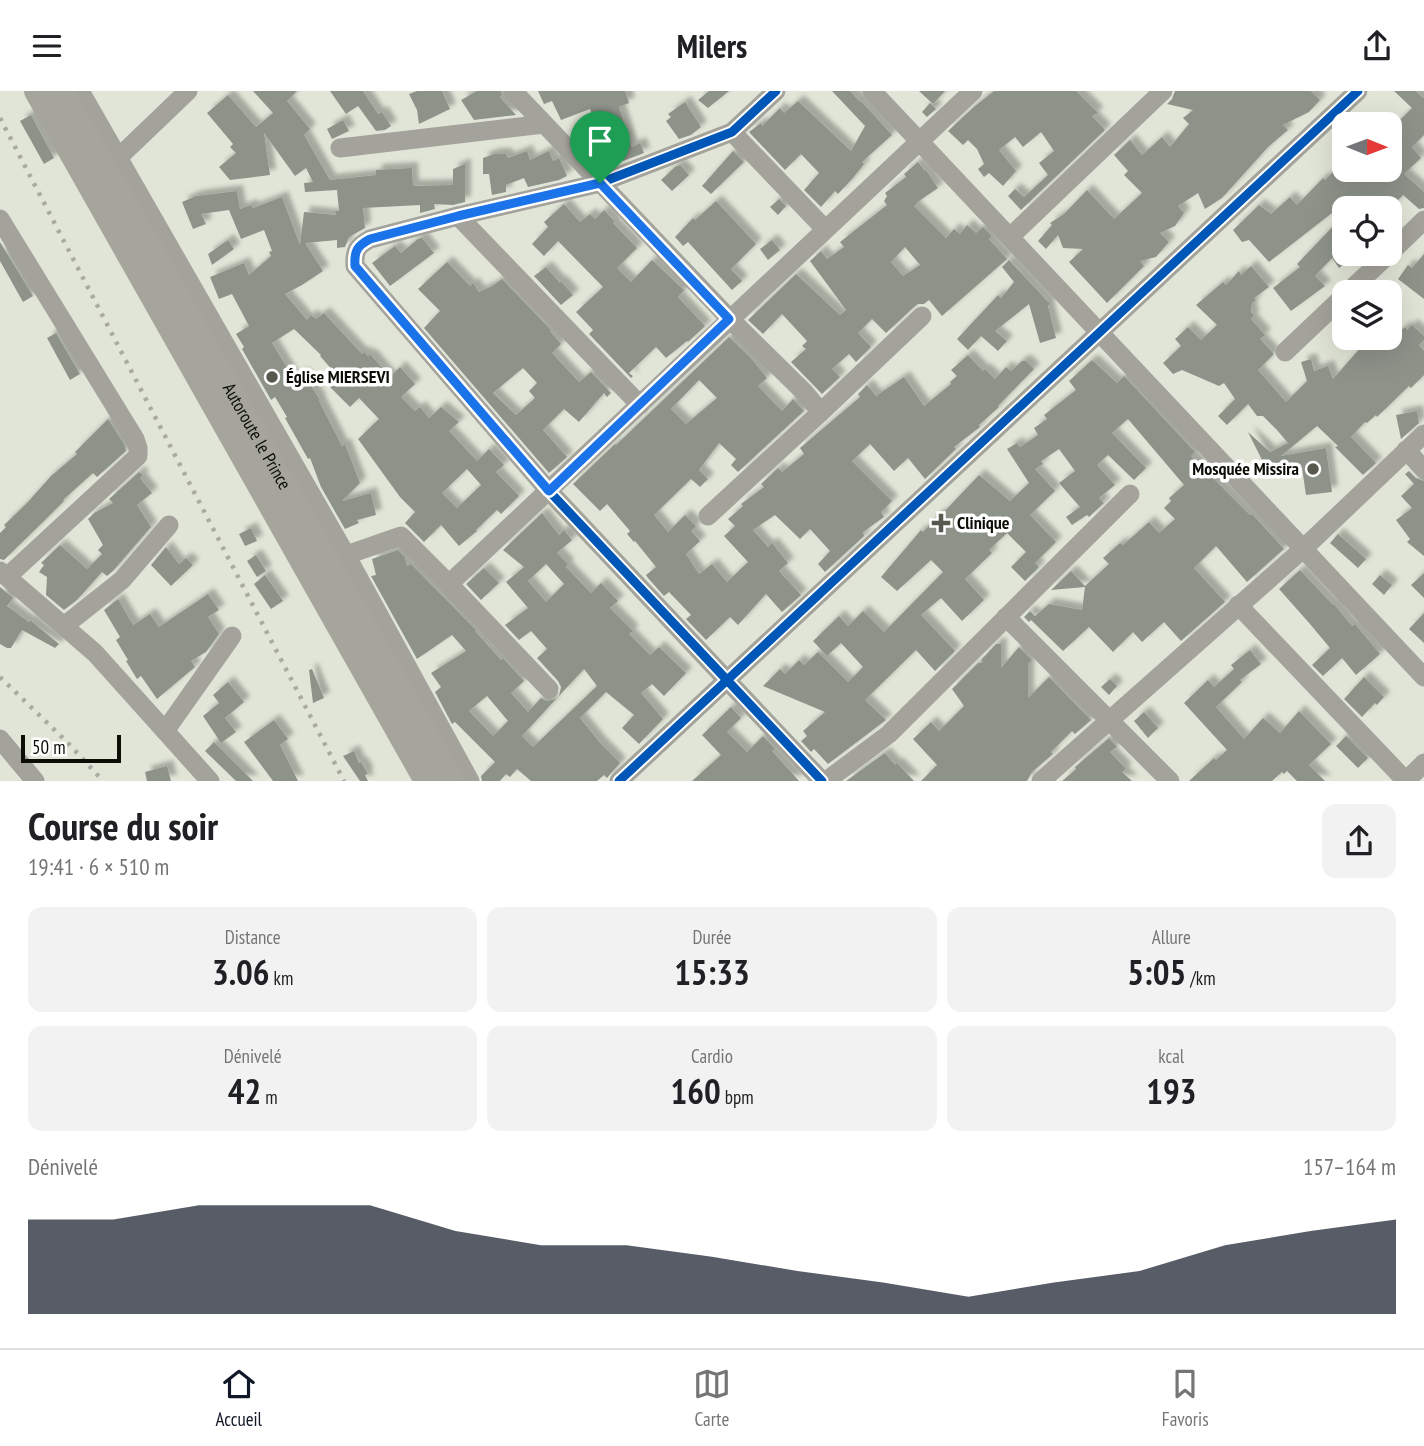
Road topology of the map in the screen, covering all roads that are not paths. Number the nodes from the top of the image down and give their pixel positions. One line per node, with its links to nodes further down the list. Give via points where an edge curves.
1 (36, 91): 56 (main road, Autoroute le Prince)
2 (61, 91): 40 (main road, Autoroute le Prince)
3 (80, 91): 15 (street)
4 (188, 91): 15 (street)
5 (514, 91): 11 (street)
6 (776, 91): 12 (street)
7 (872, 91): 13 (street)
8 (973, 91): 13 (street)
9 (1163, 91): 21 (street)
10 (1358, 91): 28 (street)
11 (544, 124): 14 (street); 16 (street)
12 (732, 132): 16 (street); 20 (street)
13 (920, 141): 20 (street); 21 (street)
14 (340, 148)
15 (118, 157): 40 (street)
16 (600, 183): 17 (street); 27 (street)
17 (458, 216): 30 (street); 35 (street, via 370,239 354,254 355,266)
18 (0, 219): 41 (street, via 135,439 138,456)
19 (1424, 220): 22 (street)
20 (825, 229): 27 (street)
21 (1010, 237): 28 (street)
22 (1402, 241)
23 (1375, 266): 24 (street)
24 (1361, 280)
25 (1332, 307): 29 (street)
26 (922, 316): 31 (street)
27 (729, 319): 30 (street); 31 (street)
28 (1100, 333): 39 (street); 48 (street)
29 (1285, 352)
30 (640, 405): 35 (street)
31 (821, 412): 37 (street)
32 (1424, 434): 33 (street)
33 (1406, 450): 34 (street); 39 (street)
34 (1424, 469)
35 (549, 491): 42 (street); 48 (street)
36 (1130, 494): 44 (street)
37 (708, 516)
38 (169, 525): 45 (street, via 122,580)
39 (1303, 549): 43 (street); 47 (street)
40 (337, 558): 42 (street, via 401,535); 57 (main road, Autoroute le Prince); 58 (street)
41 (4, 573): 45 (street)
42 (449, 584): 49 (street)
43 (1238, 605): 50 (street); 63 (street)
44 (1006, 617): 50 (street); 60 (street, via 889,734)
45 (64, 626): 51 (street, via 95,653)
46 (232, 636): 51 (street)
47 (1424, 677)
48 (727, 680): 59 (street); 60 (street)
49 (549, 689)
50 (1110, 720): 61 (street); 62 (street)
51 (165, 731): 55 (street)
52 (0, 739): 54 (street)
53 (1424, 763): 63 (street)
54 (35, 781)
55 (210, 781)
56 (426, 781)
57 (453, 781)
58 (470, 781)
59 (619, 781)
60 (824, 781)
61 (1041, 781)
62 (1171, 781)
63 (1406, 781)

